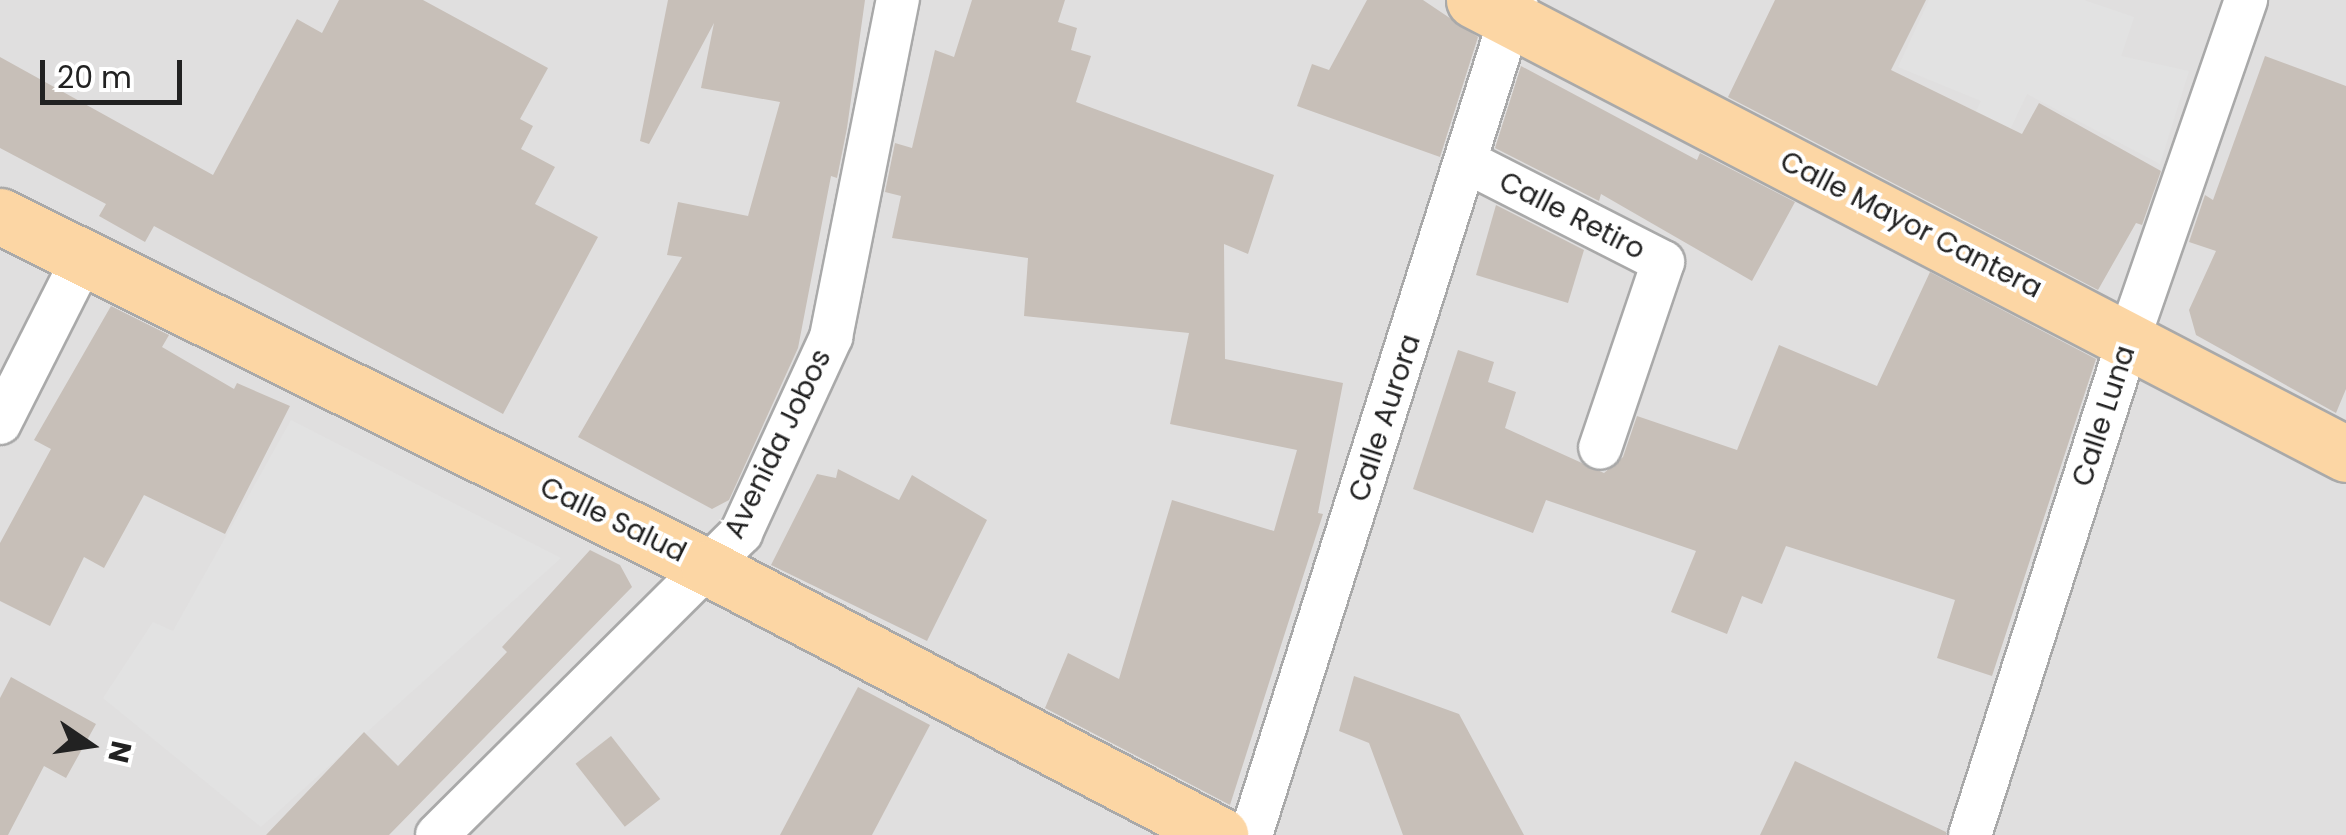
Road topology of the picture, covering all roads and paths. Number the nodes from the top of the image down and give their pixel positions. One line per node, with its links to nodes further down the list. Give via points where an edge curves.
1 (898, 0): 11 (street, Avenida Jobos, via 832,337 740,533)
2 (2246, 0): 7 (street, Calle Luna)
3 (1500, 6): 4 (street, Calle Aurora); 7 (main road, Calle Mayor Cantera)
4 (1467, 162): 9 (street, Calle Retiro, via 1663,262); 14 (street, Calle Aurora)
5 (0, 216): 6 (main road, Calle Salud)
6 (84, 259): 8 (street); 11 (main road, Calle Salud)
7 (2129, 338): 10 (main road, Calle Mayor Cantera); 15 (street, Calle Luna)
8 (0, 423)
9 (1600, 448)
10 (2346, 454)
11 (709, 568): 12 (street, Avenida Jobos); 13 (main road, Calle Salud)
12 (437, 835)
13 (1220, 835)
14 (1251, 835)
15 (1970, 835)

